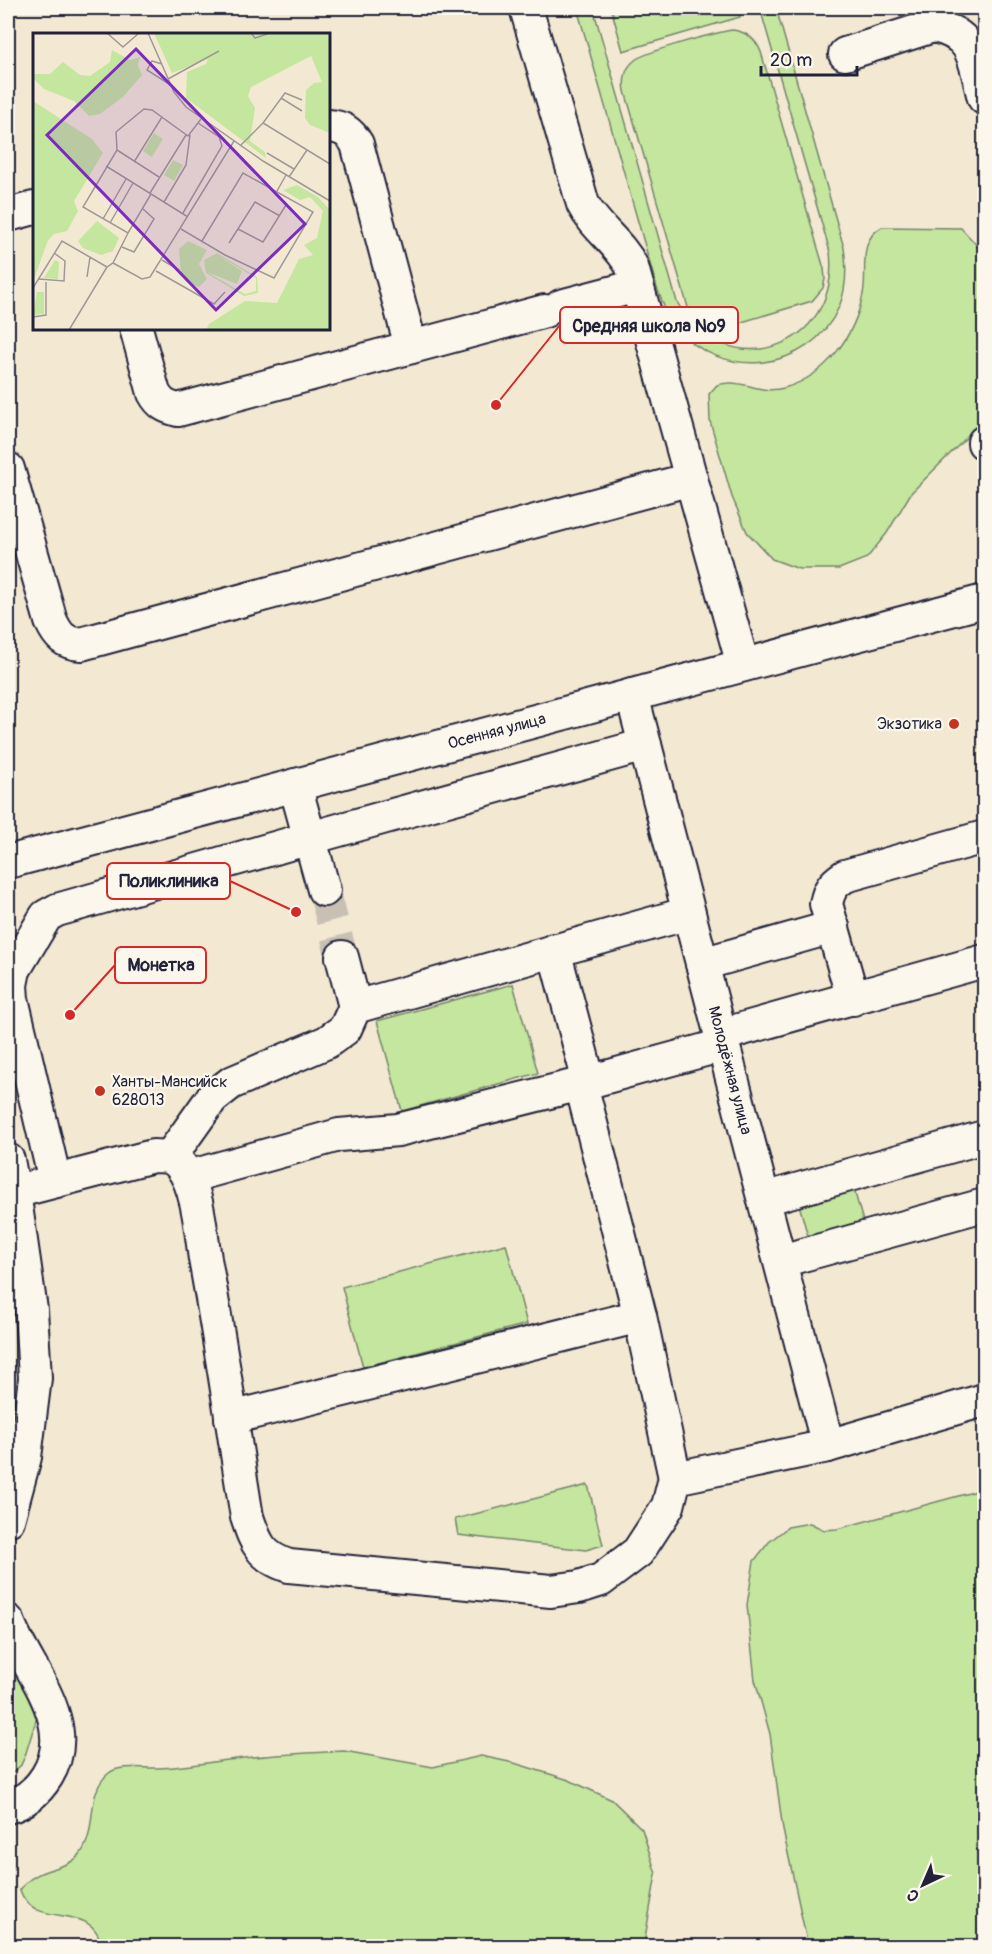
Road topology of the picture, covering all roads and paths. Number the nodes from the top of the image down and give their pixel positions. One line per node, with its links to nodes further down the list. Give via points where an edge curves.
1 (526, 8): 7 (street, via 583,204 627,258)
2 (844, 54): 3 (street, via 933,26 948,29 969,47)
3 (984, 98)
4 (330, 126): 9 (street, via 351,134 357,144)
5 (33, 207): 6 (street)
6 (8, 215)
7 (637, 286): 9 (street); 11 (street)
8 (137, 330): 9 (street, via 154,393 159,402 178,410)
9 (411, 347)
10 (8, 469): 11 (street, via 51,621 58,635 69,643 81,644)
11 (691, 479): 13 (street)
12 (984, 601): 13 (street, Осенняя улица)
13 (743, 665): 14 (street, Осенняя улица)
14 (632, 695): 15 (street, Молодёжная улица); 16 (street, Осенняя улица)
15 (645, 746): 18 (street); 21 (street, Молодёжная улица)
16 (295, 785): 18 (street); 19 (street, Осенняя улица)
17 (984, 837): 22 (street, via 834,882 826,903)
18 (310, 838): 20 (street); 34 (street, via 46,916 14,970 11,985)
19 (8, 862)
20 (324, 890)
21 (689, 913): 23 (street); 26 (street, Молодёжная улица)
22 (833, 927): 26 (street); 27 (street)
23 (555, 950): 28 (street); 30 (street)
24 (342, 957): 28 (street)
25 (984, 961): 27 (street)
26 (702, 964): 29 (street, Молодёжная улица)
27 (853, 999): 29 (street)
28 (355, 1007): 33 (street, via 345,1029 327,1042 231,1083 212,1098)
29 (722, 1040): 30 (street); 36 (street, Молодёжная улица)
30 (585, 1083): 33 (street, via 398,1130 339,1136); 39 (street)
31 (984, 1137): 36 (street)
32 (8, 1160): 35 (street)
33 (179, 1167): 34 (street, via 153,1156); 41 (street, via 194,1196)
34 (55, 1181): 35 (street)
35 (14, 1192): 44 (street, via 31,1310 35,1378 25,1457)
36 (764, 1199): 38 (street, Молодёжная улица)
37 (984, 1205): 38 (street)
38 (781, 1262): 42 (street, Молодёжная улица)
39 (640, 1316): 41 (street); 43 (street)
40 (984, 1400): 42 (street)
41 (231, 1419): 43 (street, via 247,1517 255,1541 274,1561 289,1566 551,1591 579,1587 601,1580 638,1552 668,1506)
42 (828, 1446): 43 (street)
43 (675, 1478)
44 (8, 1520)
45 (8, 1621): 46 (street, via 48,1700 57,1739 50,1772 40,1788)
46 (8, 1807)

